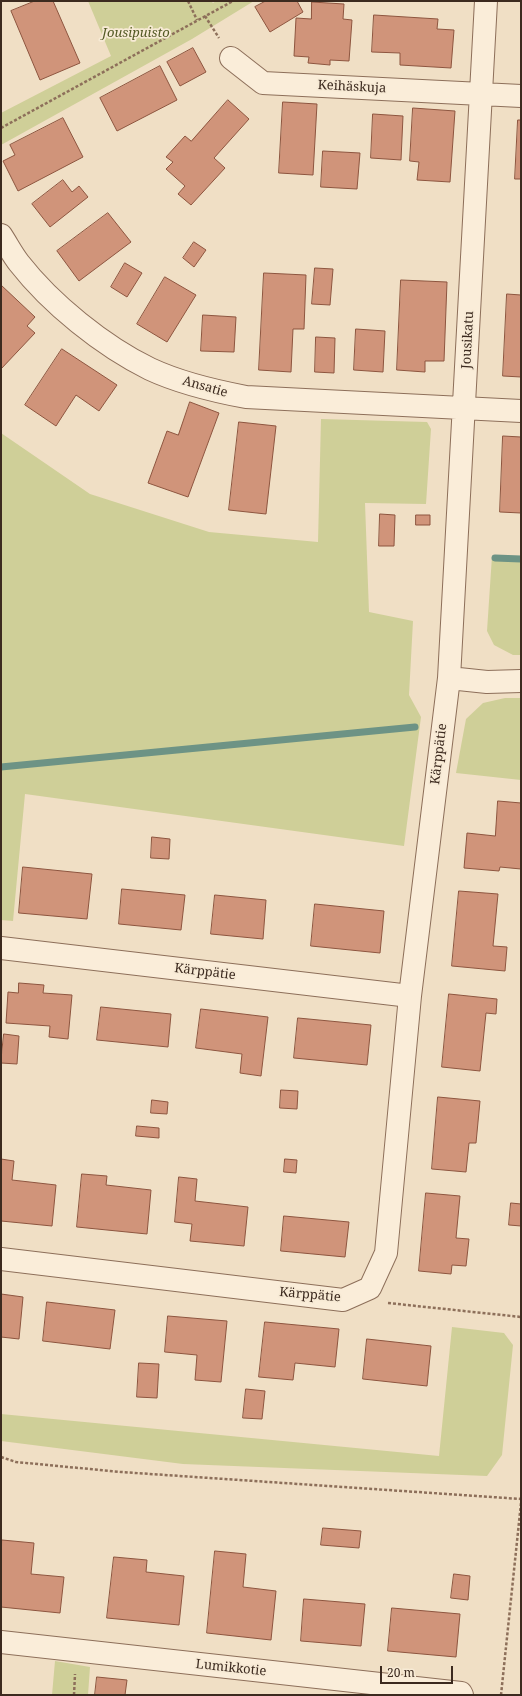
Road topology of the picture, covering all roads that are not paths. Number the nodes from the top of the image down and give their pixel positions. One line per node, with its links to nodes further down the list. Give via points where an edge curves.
1 (486, 1): 3 (street, Jousikatu)
2 (231, 58): 3 (street, Keihäskuja, via 263,83)
3 (481, 95): 4 (street, Keihäskuja); 6 (street, Jousikatu)
4 (521, 96)
5 (1, 235): 6 (street, Ansatie, via 18,262 60,307 116,349 151,369 182,381 246,397)
6 (464, 408): 7 (street, Ansatie); 8 (street, Jousikatu)
7 (521, 411)
8 (449, 678): 9 (street, via 487,682); 11 (street, Kärppätie)
9 (521, 681)
10 (1, 948): 11 (street, Kärppätie)
11 (410, 996): 12 (street, Kärppätie, via 386,1253 370,1288 344,1300)
12 (1, 1259)
13 (1, 1642): 14 (street, Lumikkotie)
14 (462, 1694)

